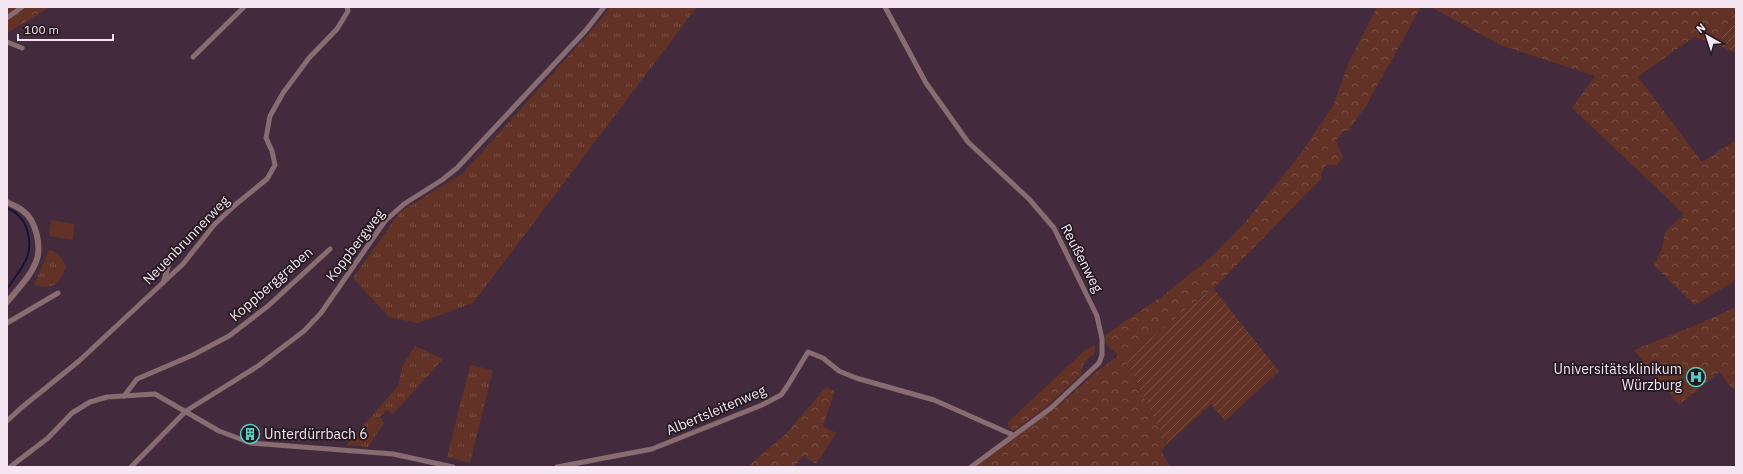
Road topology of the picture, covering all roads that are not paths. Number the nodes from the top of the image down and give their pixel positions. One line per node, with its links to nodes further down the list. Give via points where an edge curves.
1 (22, 7): 6 (street)
2 (244, 7): 9 (street)
3 (347, 7): 13 (street, Neuenbrunnerweg, via 348,11 337,29 309,58 283,93 270,116 266,138 275,165 267,179 214,225 183,264)
4 (604, 7): 18 (street, Koppbergweg, via 587,29 457,168 404,204 386,221 321,313 304,331 258,366)
5 (885, 7): 20 (street, Reußenweg, via 926,83 968,142 1029,199 1054,228 1097,316 1102,339 1099,363 1051,408)
6 (7, 18)
7 (7, 42): 8 (street)
8 (22, 48)
9 (193, 57)
10 (7, 202): 15 (street, via 27,215 34,227 39,246 37,260)
11 (330, 249): 17 (street, Koppberggraben, via 268,306 229,336 137,379)
12 (171, 258): 13 (street)
13 (163, 284): 19 (street, Neuenbrunnerweg, via 79,361)
14 (58, 293): 16 (street)
15 (7, 302)
16 (7, 323)
17 (124, 396): 18 (street, via 155,394); 21 (street, via 90,402 72,413 48,438)
18 (186, 411): 22 (street, Koppbergweg); 23 (street, via 219,430 251,443 393,454)
19 (7, 421)
20 (1013, 435): 24 (street, Albertsleitenweg, via 934,400 856,378 808,352 781,395 762,405 652,449); 25 (street, Reußenweg)
21 (10, 467)
22 (131, 467)
23 (453, 467)
24 (557, 467)
25 (971, 467)

